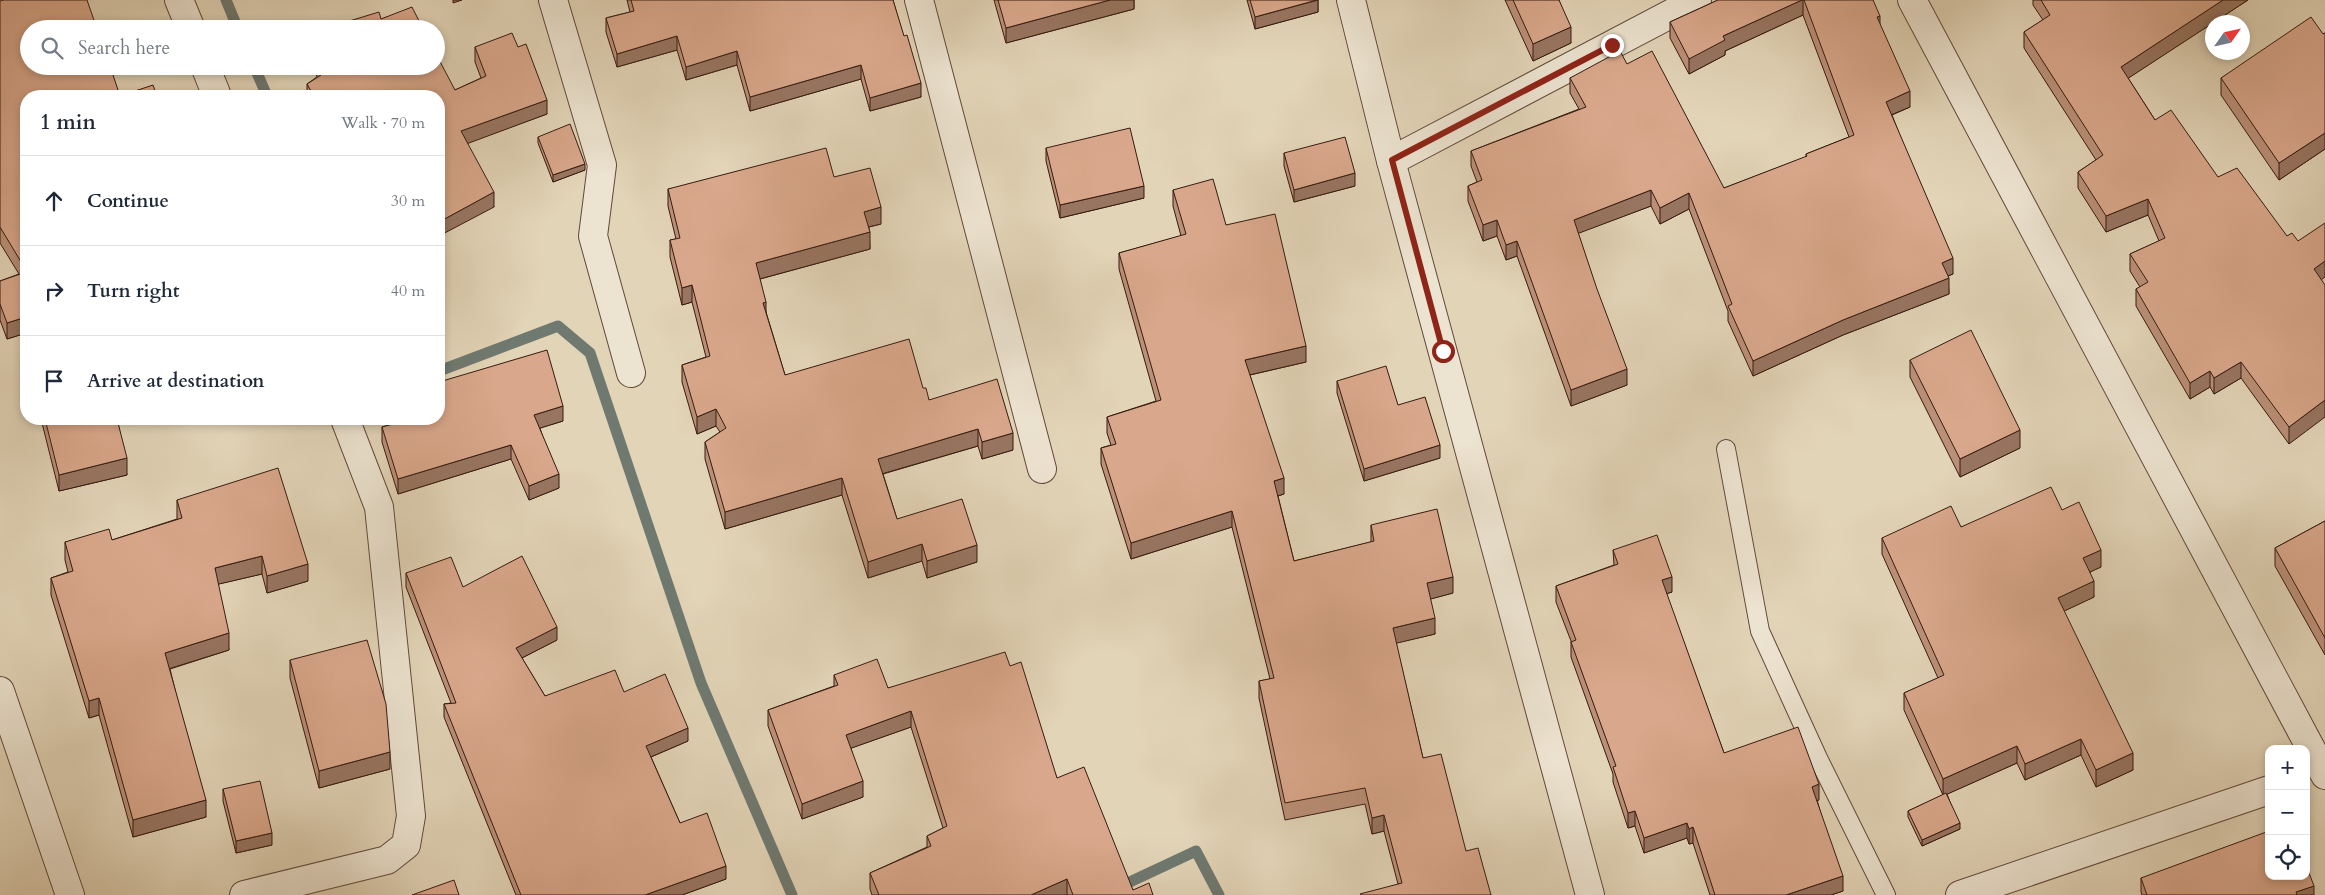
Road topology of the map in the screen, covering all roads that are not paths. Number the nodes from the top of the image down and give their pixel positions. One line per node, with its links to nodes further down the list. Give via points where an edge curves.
1 (179, 0): 7 (street)
2 (553, 0): 11 (street, via 602,165 593,236)
3 (919, 0): 14 (street)
4 (1351, 0): 10 (street)
5 (1697, 0): 10 (street)
6 (1912, 0): 16 (street)
7 (187, 20)
8 (209, 75): 9 (street)
9 (215, 90)
10 (1392, 160): 20 (street)
11 (631, 373)
12 (347, 425): 19 (street, via 379,507 411,816 406,845 387,860)
13 (1726, 449): 21 (lane, via 1760,631)
14 (1042, 469)
15 (0, 691): 18 (street)
16 (2318, 775)
17 (2265, 791): 22 (street)
18 (70, 895)
19 (244, 895)
20 (1590, 895)
21 (1886, 895)
22 (1960, 895)

